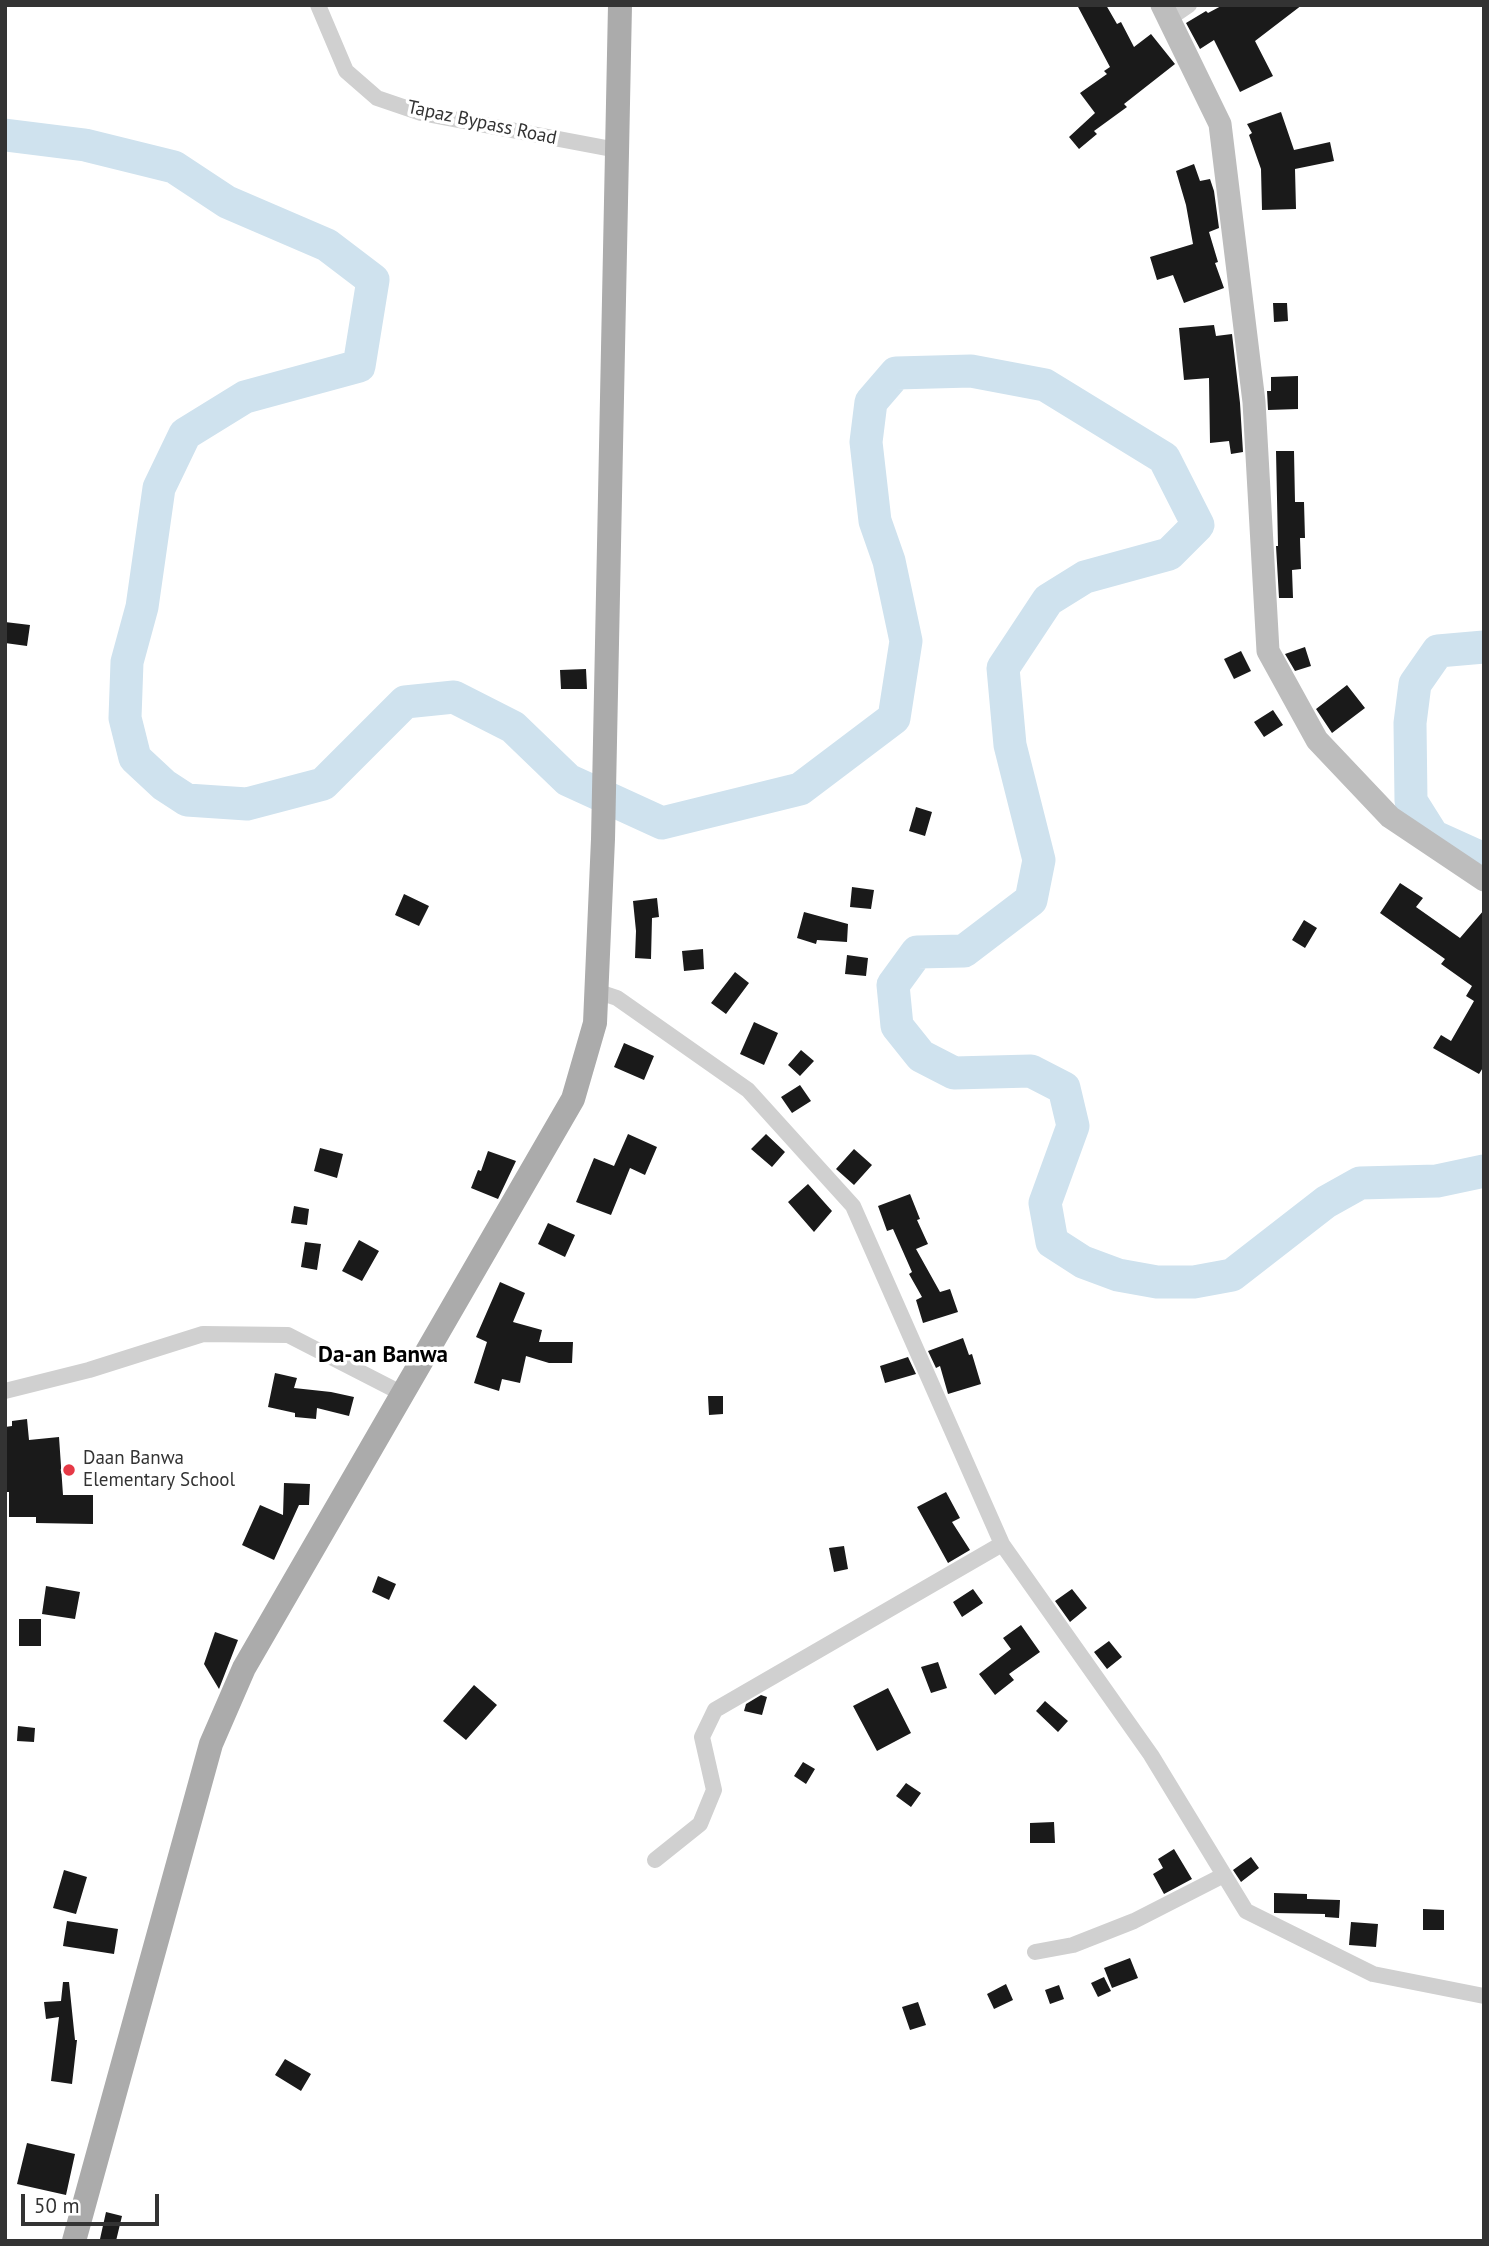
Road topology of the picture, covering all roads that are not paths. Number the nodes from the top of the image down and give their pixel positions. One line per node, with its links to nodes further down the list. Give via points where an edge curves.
1 (318, 5): 4 (street, Tapaz Bypass Road, via 346,71 377,98 421,113)
2 (620, 5): 4 (main road)
3 (1174, 10): 5 (street, via 1220,124 1254,402 1268,651 1317,740 1390,817)
4 (617, 150): 6 (main road)
5 (1484, 880)
6 (596, 991): 8 (main road, via 595,1024 573,1099); 9 (street, via 617,999 748,1090 853,1206)
7 (5, 1391): 8 (street, via 203,1334 288,1335)
8 (403, 1394): 14 (main road, via 244,1668 211,1744)
9 (1002, 1544): 10 (street, via 715,1710 702,1737 714,1790 700,1824); 11 (street, via 1151,1755)
10 (655, 1860)
11 (1224, 1875): 12 (street, via 1134,1921 1073,1945); 13 (street, via 1246,1911 1373,1974)
12 (1035, 1952)
13 (1484, 1996)
14 (74, 2241)

